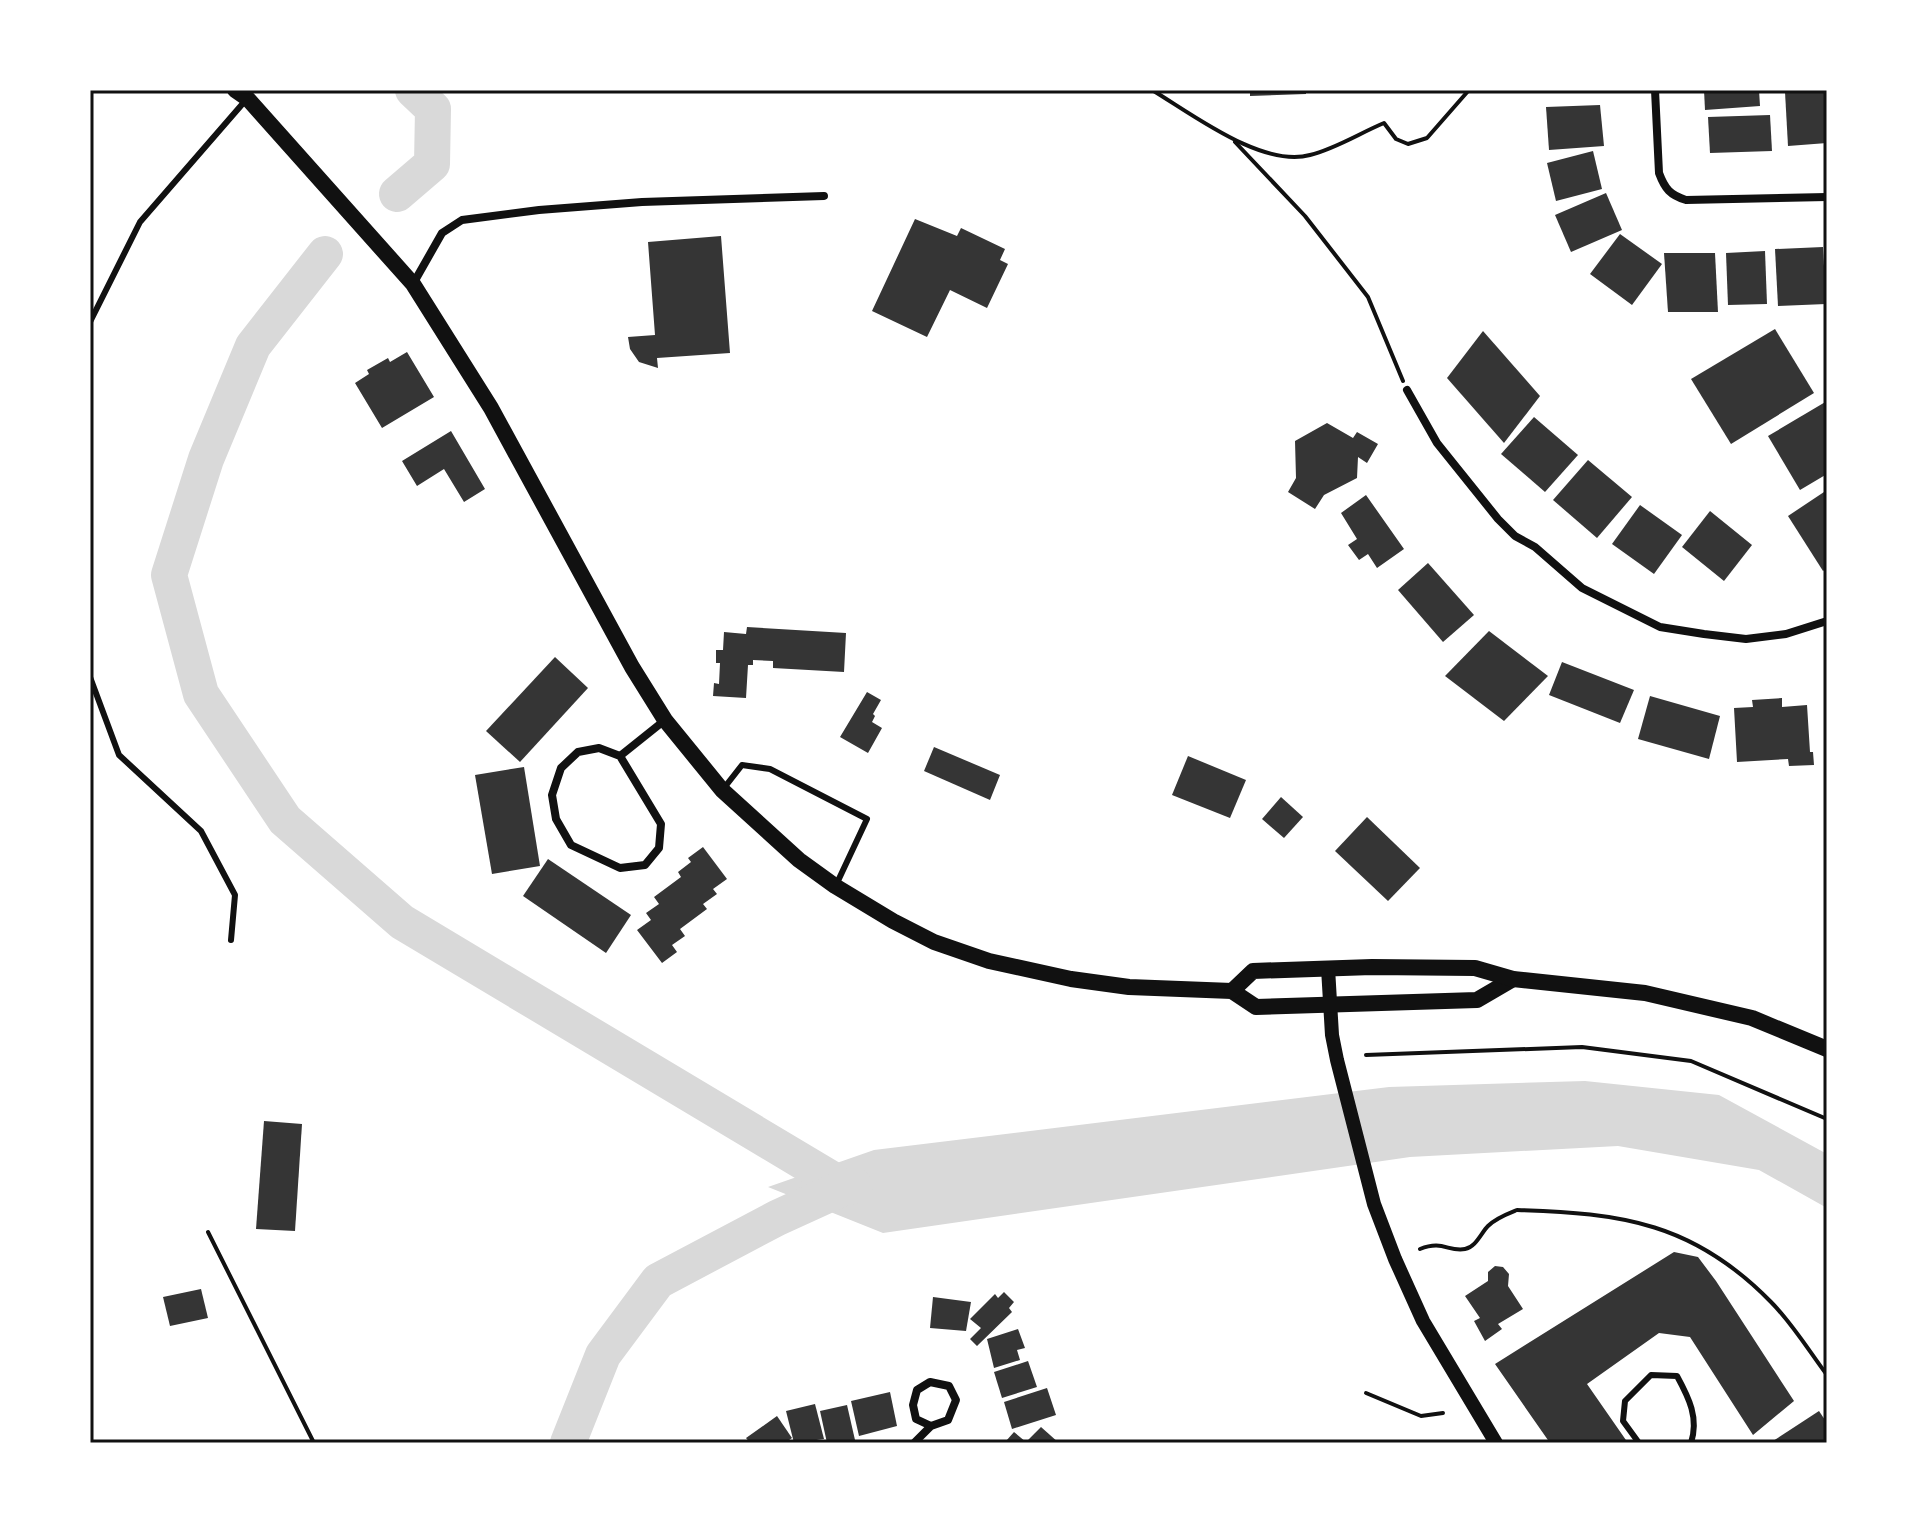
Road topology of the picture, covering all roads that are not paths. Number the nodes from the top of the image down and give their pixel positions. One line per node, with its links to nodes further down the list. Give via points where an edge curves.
1 (1655, 90): 4 (street, via 1659,173 1672,195 1686,200)
2 (241, 94): 5 (main road); 6 (lane, via 140,222)
3 (824, 196): 5 (street, via 642,202 462,220 442,233)
4 (1827, 197)
5 (413, 284): 10 (main road, via 491,408)
6 (90, 322)
7 (1407, 390): 8 (street, via 1437,443 1498,519 1582,588 1660,627 1704,634 1746,639)
8 (1827, 621)
9 (90, 677): 14 (lane, via 119,755 201,831 235,895)
10 (665, 720): 11 (street); 12 (main road)
11 (620, 756): 11 (street, via 599,748 578,752 561,768 552,795 556,819 571,845 620,868 645,865 659,848 661,824)
12 (722, 790): 13 (main road); 13 (lane, via 742,765 770,769 867,819)
13 (835, 886): 17 (main road, via 934,942 989,961 1129,987)
14 (231, 940)
15 (1328, 968): 16 (main road, via 1475,968); 17 (main road, via 1253,971); 18 (street)
16 (1513, 979): 18 (main road, via 1477,1000); 19 (main road, via 1645,993 1752,1018)
17 (1232, 991): 18 (main road, via 1256,1007)
18 (1330, 1006): 22 (street, via 1337,1060 1374,1204 1423,1321)
19 (1827, 1049)
20 (931, 1426): 20 (street, via 916,1419 913,1405 917,1390 930,1382 949,1386 956,1400 948,1420); 21 (street)
21 (914, 1443)
22 (1496, 1443)
23 (1639, 1443): 24 (lane, via 1623,1421 1625,1401 1651,1375 1677,1376 1692,1402)
24 (1691, 1443)

